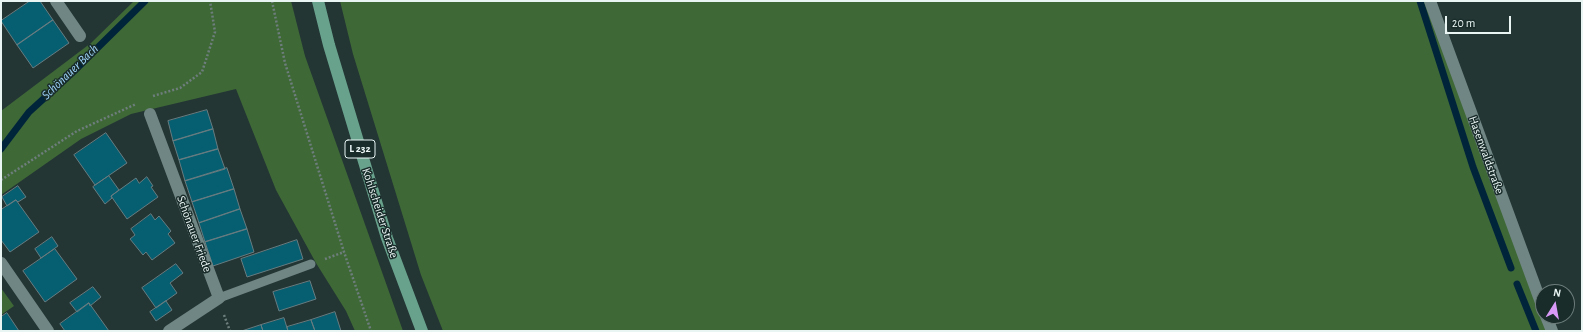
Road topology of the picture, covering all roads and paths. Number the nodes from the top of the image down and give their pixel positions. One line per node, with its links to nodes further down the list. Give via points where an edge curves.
1 (56, 1): 6 (street)
2 (210, 1): 7 (path, via 215,32 202,72 180,88)
3 (272, 1): 11 (path, via 285,63)
4 (318, 1): 19 (main road, Kohlscheider Straße / L 232, via 387,238)
5 (1430, 1): 14 (street, Hasenwaldstraße)
6 (80, 36)
7 (152, 97)
8 (138, 102): 10 (path, via 77,131)
9 (150, 114): 15 (street, Schönauer Friede)
10 (1, 180)
11 (344, 252): 13 (path); 18 (path)
12 (1, 263): 16 (street)
13 (311, 264): 15 (lane)
14 (1535, 286)
15 (219, 298): 17 (street)
16 (48, 331)
17 (169, 331)
18 (372, 331)
19 (422, 331)

